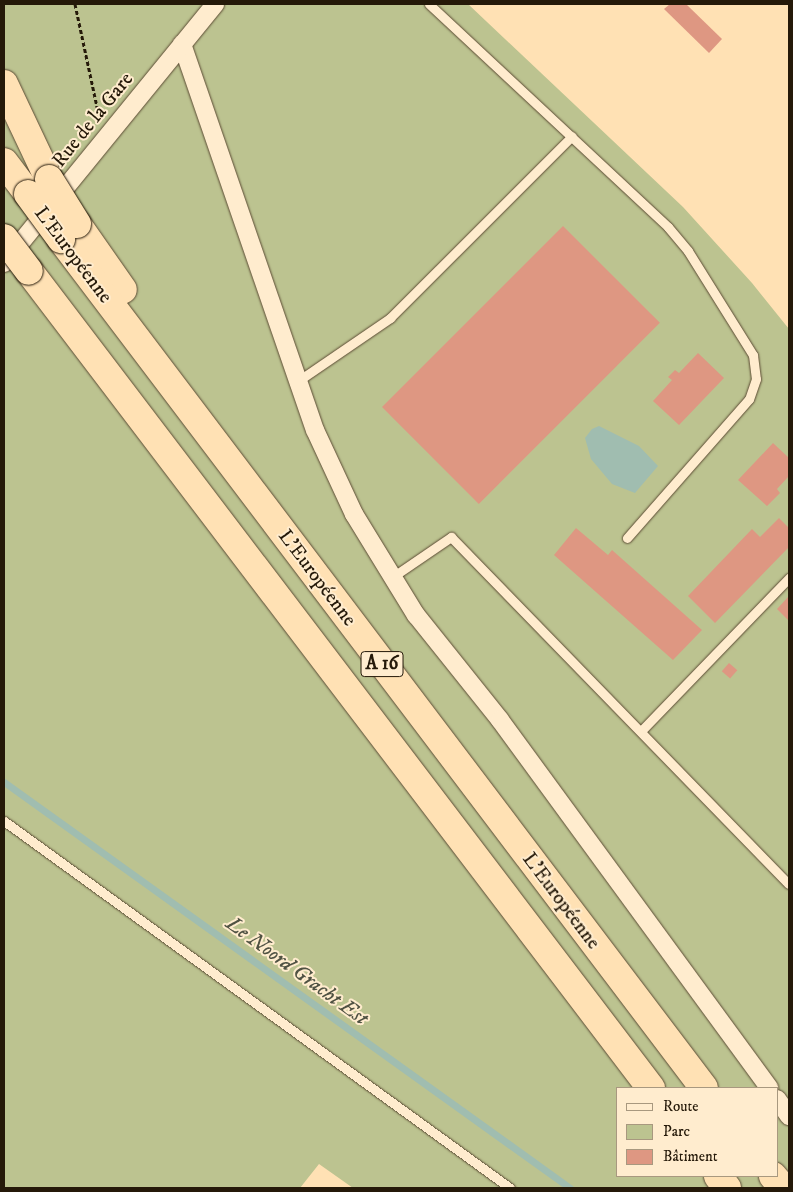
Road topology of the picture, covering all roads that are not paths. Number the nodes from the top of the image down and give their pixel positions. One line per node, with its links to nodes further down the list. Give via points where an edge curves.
1 (215, 4): 3 (street, Rue de la Gare)
2 (430, 4): 5 (lane)
3 (182, 44): 9 (street, Rue de la Gare, via 104,142); 10 (street)
4 (4, 84): 7 (highway)
5 (572, 136): 10 (lane, via 390,318); 11 (lane, via 678,239 749,346 756,367 756,379 748,399)
6 (4, 162): 7 (highway, L'Européenne / A 16)
7 (39, 186): 18 (highway, L'Européenne / A 16, bridge, via 459,766)
8 (4, 238): 9 (highway, L'Européenne / A 16, bridge)
9 (16, 267): 17 (highway, L'Européenne / A 16)
10 (298, 381): 12 (street, via 336,478)
11 (627, 538)
12 (391, 578): 14 (lane, via 451,537); 19 (street, via 500,720)
13 (789, 578): 14 (lane)
14 (641, 731): 16 (lane)
15 (4, 821): 24 (lane)
16 (789, 884)
17 (650, 1087)
18 (703, 1087)
19 (768, 1087)
20 (778, 1100): 21 (street)
21 (789, 1116)
22 (719, 1177): 25 (highway)
23 (774, 1177): 26 (highway)
24 (510, 1188)
25 (727, 1188)
26 (783, 1188)

